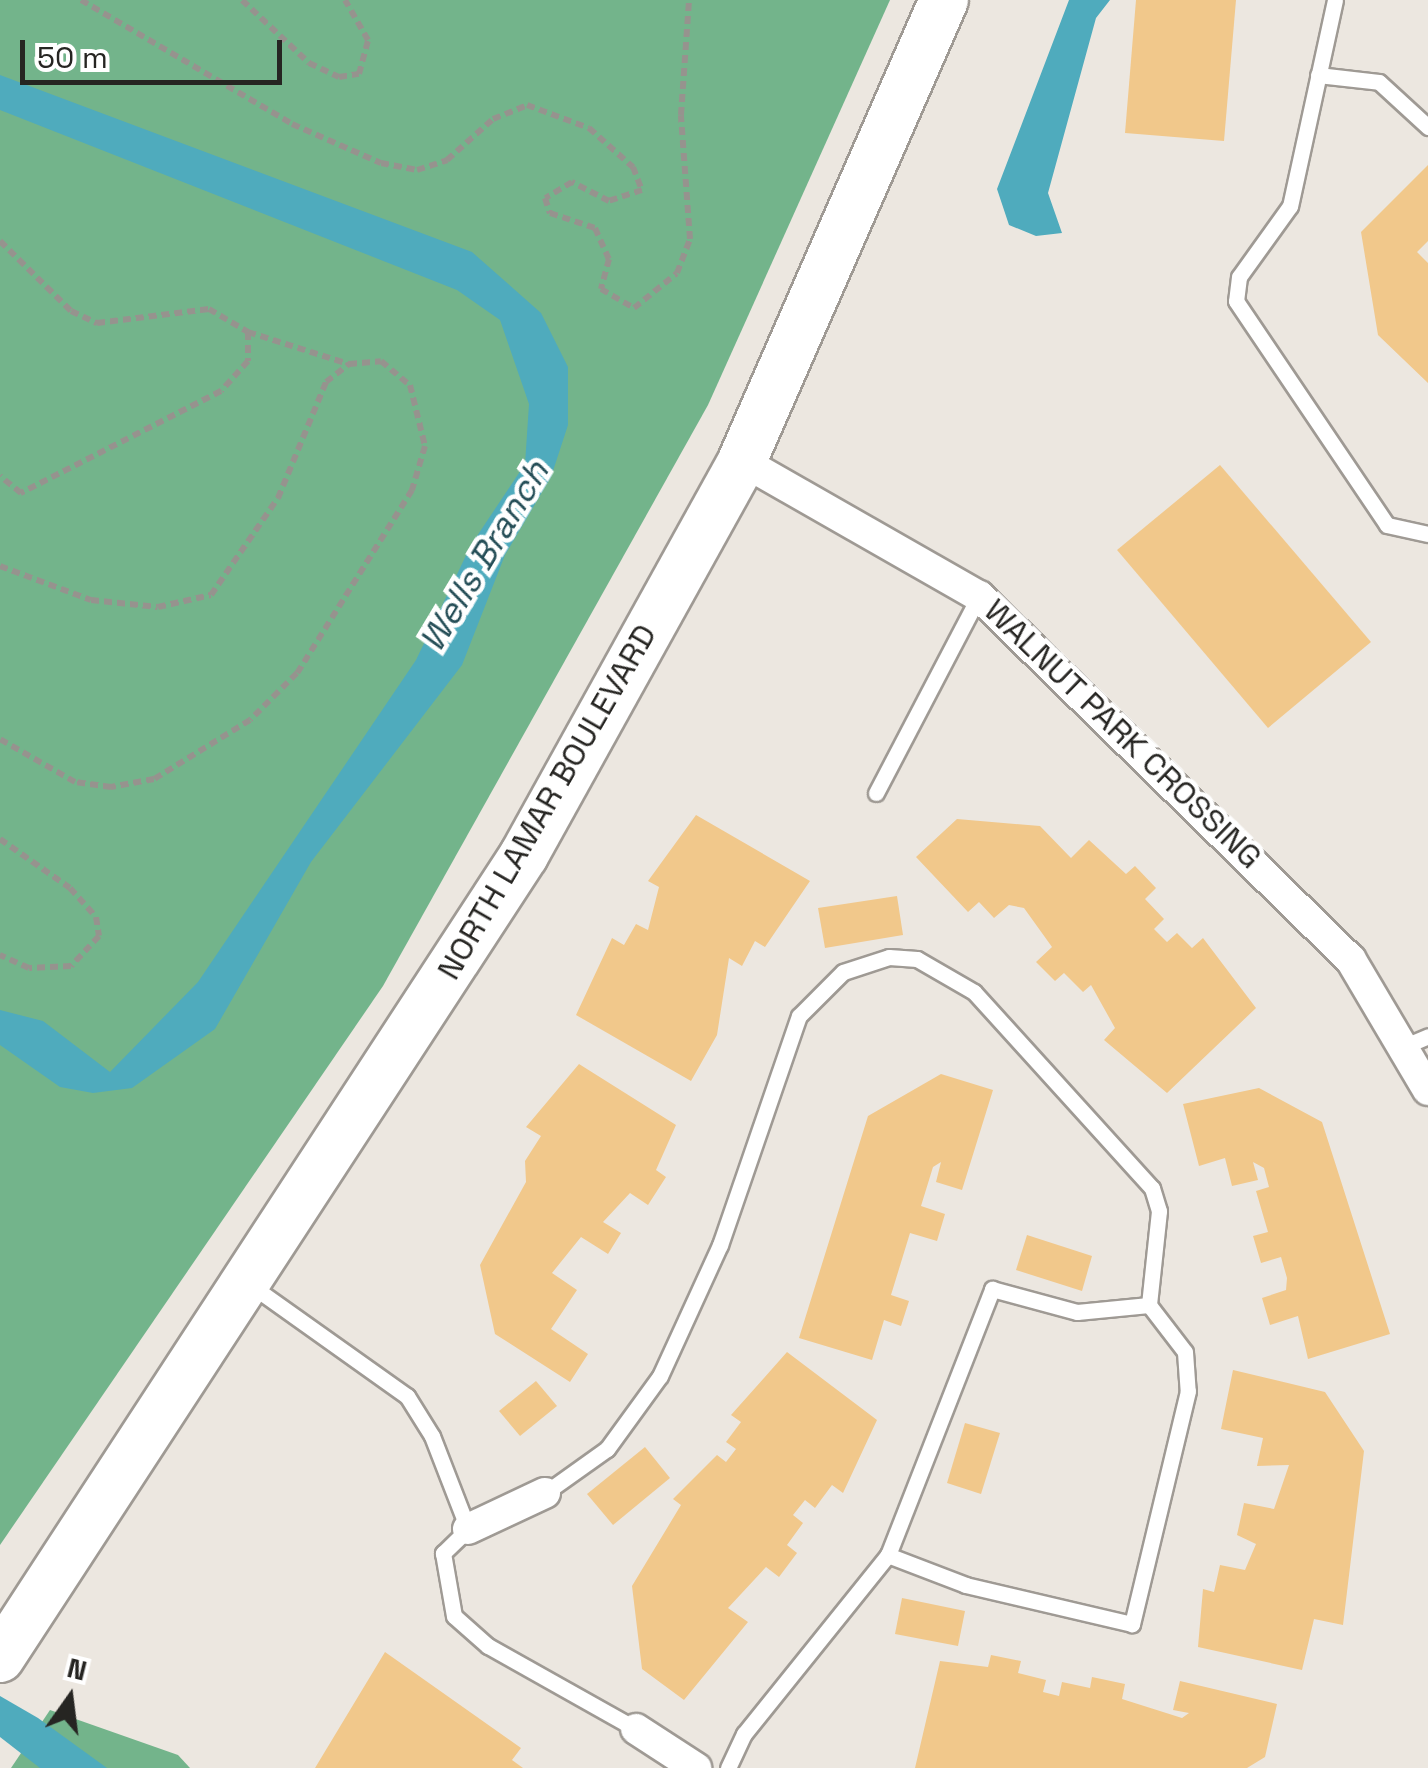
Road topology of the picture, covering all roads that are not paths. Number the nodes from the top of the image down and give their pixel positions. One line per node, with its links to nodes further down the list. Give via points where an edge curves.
1 (944, 0): 5 (main road, NORTH LAMAR BOULEVARD)
2 (1336, 0): 3 (lane)
3 (1318, 75): 4 (lane, via 1379,82); 6 (lane, via 1290,206 1239,277 1236,301 1388,525)
4 (1428, 127)
5 (742, 461): 7 (street, WALNUT PARK CROSSING); 11 (main road, NORTH LAMAR BOULEVARD, via 524,855)
6 (1428, 534)
7 (979, 596): 8 (lane); 9 (street, WALNUT PARK CROSSING, via 1296,900)
8 (876, 793)
9 (1416, 1041): 10 (street, WALNUT PARK CROSSING)
10 (1428, 1090)
11 (248, 1284): 14 (lane, via 406,1396); 16 (main road, NORTH LAMAR BOULEVARD)
12 (1149, 1305): 13 (lane, via 1159,1210 1133,1159 974,992 944,969 890,956 844,972 800,1016 720,1245 660,1376 608,1449); 15 (lane, via 1077,1312 992,1289); 15 (lane, via 1185,1352 1188,1391 1132,1624 966,1585)
13 (545, 1494): 14 (street)
14 (468, 1529): 17 (lane, via 442,1553 454,1616 488,1646)
15 (888, 1555): 19 (lane, via 744,1734)
16 (0, 1658)
17 (636, 1729): 18 (street)
18 (696, 1768)
19 (728, 1768)

